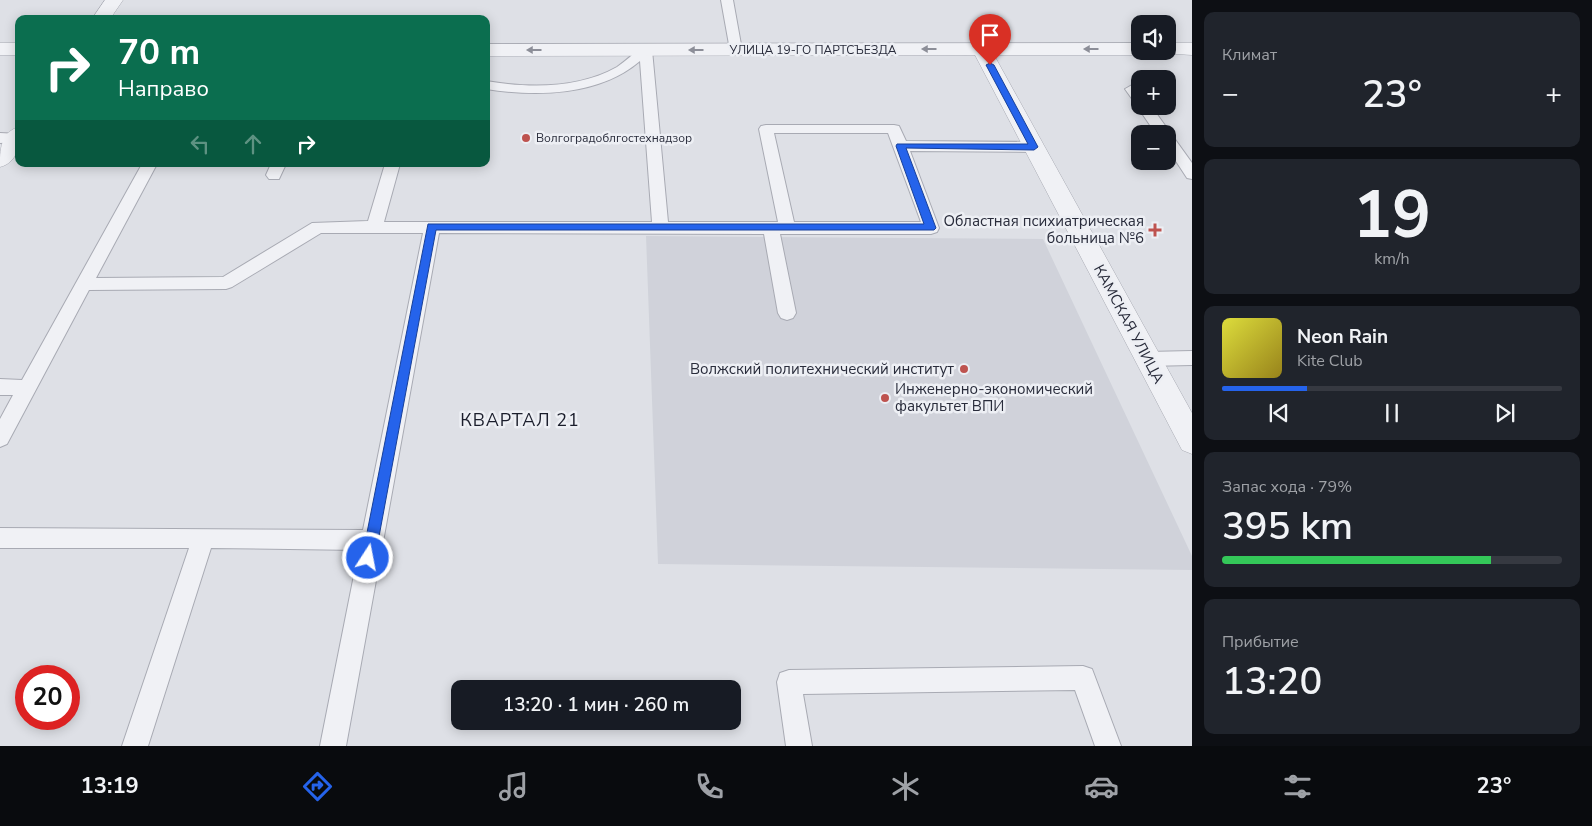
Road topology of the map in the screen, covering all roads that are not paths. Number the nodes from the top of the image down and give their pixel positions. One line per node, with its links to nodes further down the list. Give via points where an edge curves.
1 (114, 0): 3 (street)
2 (727, 0): 12 (lane)
3 (104, 15)
4 (0, 49): 5 (street)
5 (15, 49)
6 (981, 49): 7 (street, УЛИЦА 19-ГО ПАРТСЪЕЗДА, one-way to 6); 12 (street, УЛИЦА 19-ГО ПАРТСЪЕЗДА, one-way to 12); 16 (street, КАМСКАЯ УЛИЦА)
7 (1131, 49)
8 (1176, 49): 9 (street)
9 (1192, 49)
10 (490, 50): 11 (street, УЛИЦА 19-ГО ПАРТСЪЕЗДА, one-way to 10)
11 (646, 50): 12 (street, УЛИЦА 19-ГО ПАРТСЪЕЗДА, one-way to 11); 13 (lane, via 621,70 595,80 533,90); 24 (lane)
12 (736, 50)
13 (490, 86)
14 (11, 137): 18 (street)
15 (900, 146): 16 (lane); 25 (lane, via 931,228); 25 (lane, via 894,129 766,129)
16 (1034, 147): 28 (street, КАМСКАЯ УЛИЦА)
17 (1176, 151): 21 (lane)
18 (0, 160)
19 (147, 167): 26 (lane)
20 (391, 167): 22 (lane)
21 (1192, 174)
22 (375, 226): 23 (lane); 26 (lane, via 318,227 226,283)
23 (432, 226): 24 (lane); 36 (lane)
24 (660, 227): 25 (lane)
25 (779, 228): 27 (lane)
26 (84, 284): 31 (lane)
27 (787, 313)
28 (1148, 358): 29 (lane); 33 (street, КАМСКАЯ УЛИЦА)
29 (1192, 358)
30 (0, 387): 31 (lane)
31 (27, 388): 32 (lane)
32 (0, 438)
33 (1192, 441)
34 (0, 538): 35 (lane)
35 (203, 538): 36 (lane); 37 (lane)
36 (372, 540): 38 (lane)
37 (135, 746)
38 (333, 746)
39 (799, 746): 40 (lane, via 789,682 1083,678)
40 (1108, 746)

